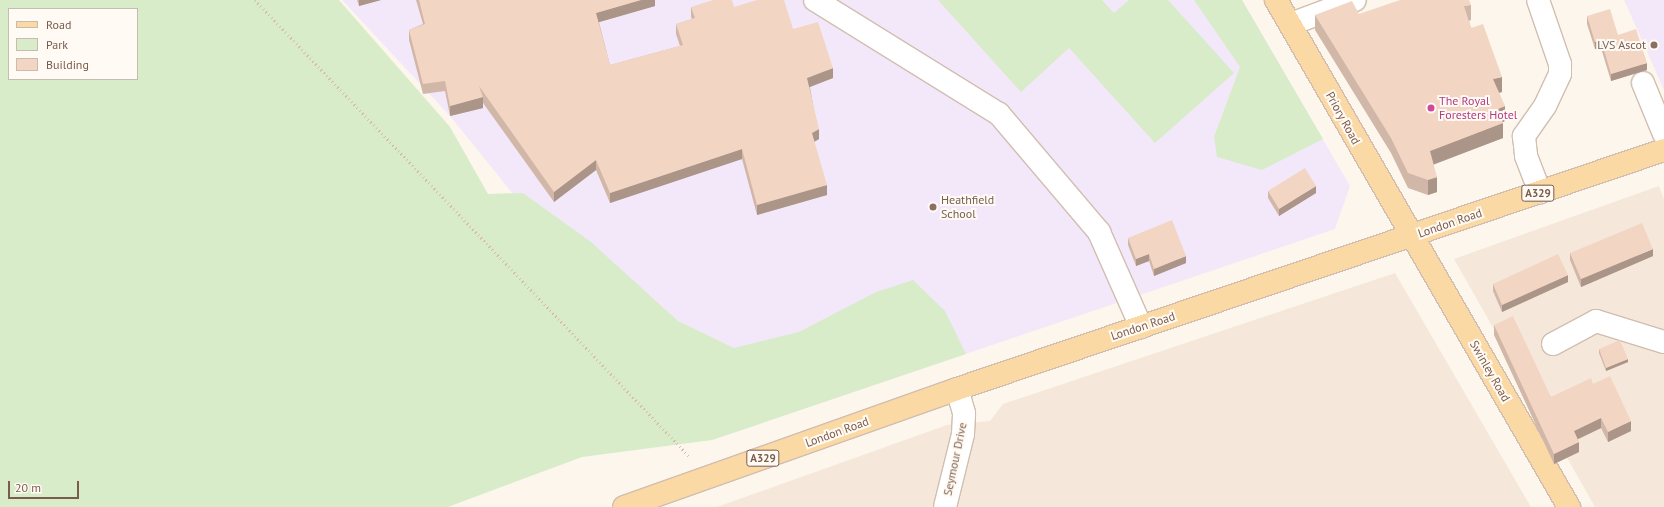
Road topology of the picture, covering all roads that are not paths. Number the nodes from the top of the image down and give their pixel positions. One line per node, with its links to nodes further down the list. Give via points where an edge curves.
1 (815, 0): 11 (street, via 999,114 1099,232)
2 (1276, 0): 5 (main road, Priory Road)
3 (1355, 0): 5 (street)
4 (1538, 0): 9 (street, via 1560,64 1560,74 1545,106 1524,136 1526,156)
5 (1291, 24): 10 (main road, Priory Road)
6 (1643, 83): 7 (street)
7 (1664, 134)
8 (1664, 150): 9 (main road, London Road / A329)
9 (1540, 192): 10 (main road, London Road / A329)
10 (1411, 236): 11 (main road, London Road / A329); 17 (main road, Swinley Road)
11 (1141, 327): 14 (main road, London Road / A329)
12 (1664, 342): 13 (street, via 1596,321)
13 (1553, 344)
14 (957, 389): 15 (main road, London Road / A329); 16 (street, Seymour Drive, via 964,413 962,434)
15 (624, 507)
16 (945, 507)
17 (1569, 507)

